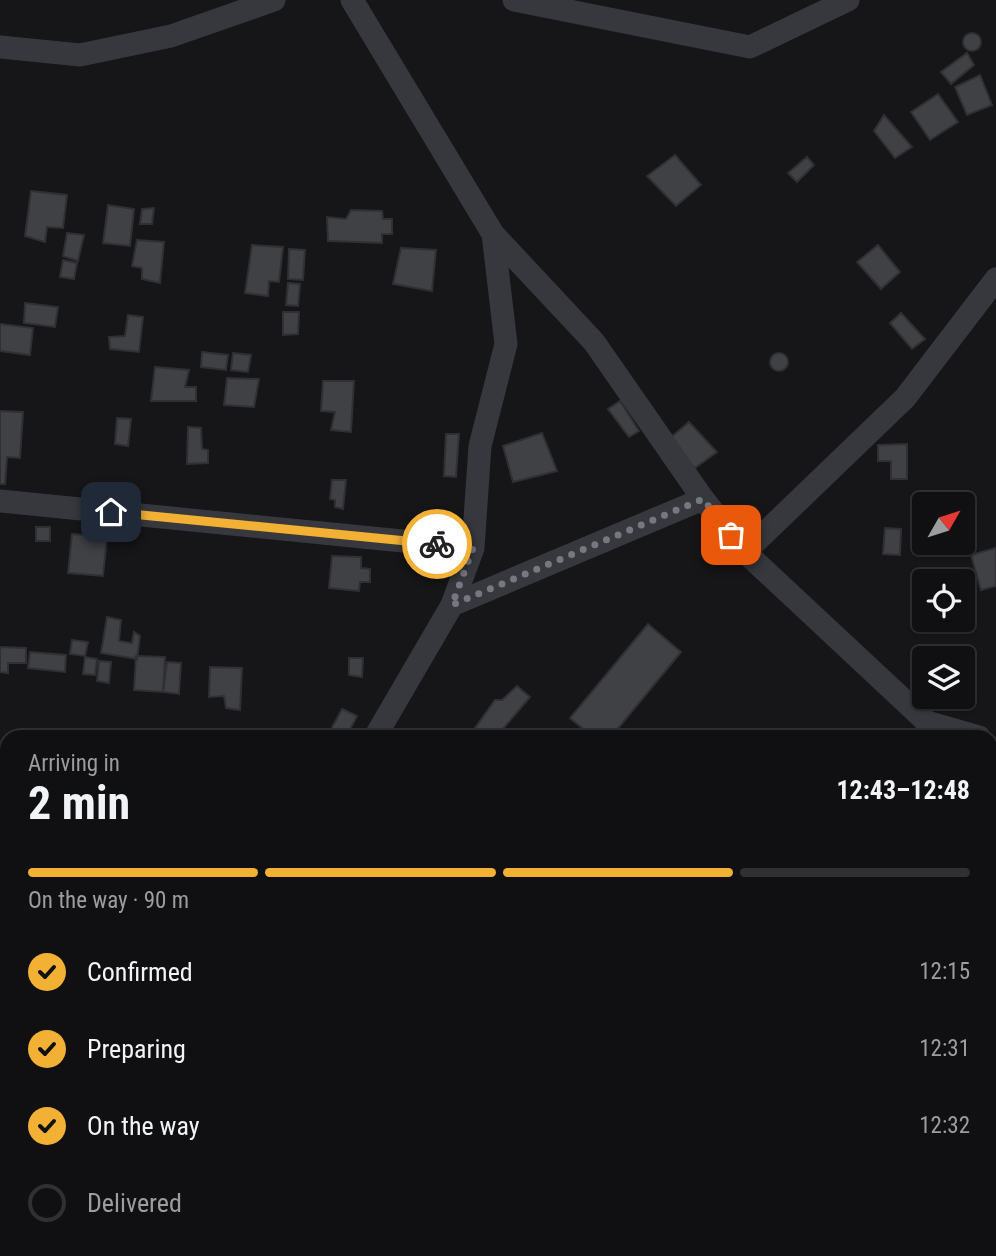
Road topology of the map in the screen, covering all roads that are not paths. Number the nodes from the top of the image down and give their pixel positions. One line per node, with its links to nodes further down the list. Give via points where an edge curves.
1 (274, 0): 5 (street, via 171,36 80,55)
2 (352, 0): 6 (street)
3 (514, 0): 4 (street, via 750,47)
4 (848, 0)
5 (0, 47)
6 (493, 234): 8 (street, via 594,342); 10 (street, via 506,344 480,446)
7 (996, 279): 11 (street, via 905,398)
8 (703, 499): 11 (street); 12 (street)
9 (0, 501): 10 (street)
10 (473, 548): 12 (street)
11 (745, 552): 13 (street)
12 (452, 605): 14 (street)
13 (927, 729)
14 (379, 730)

